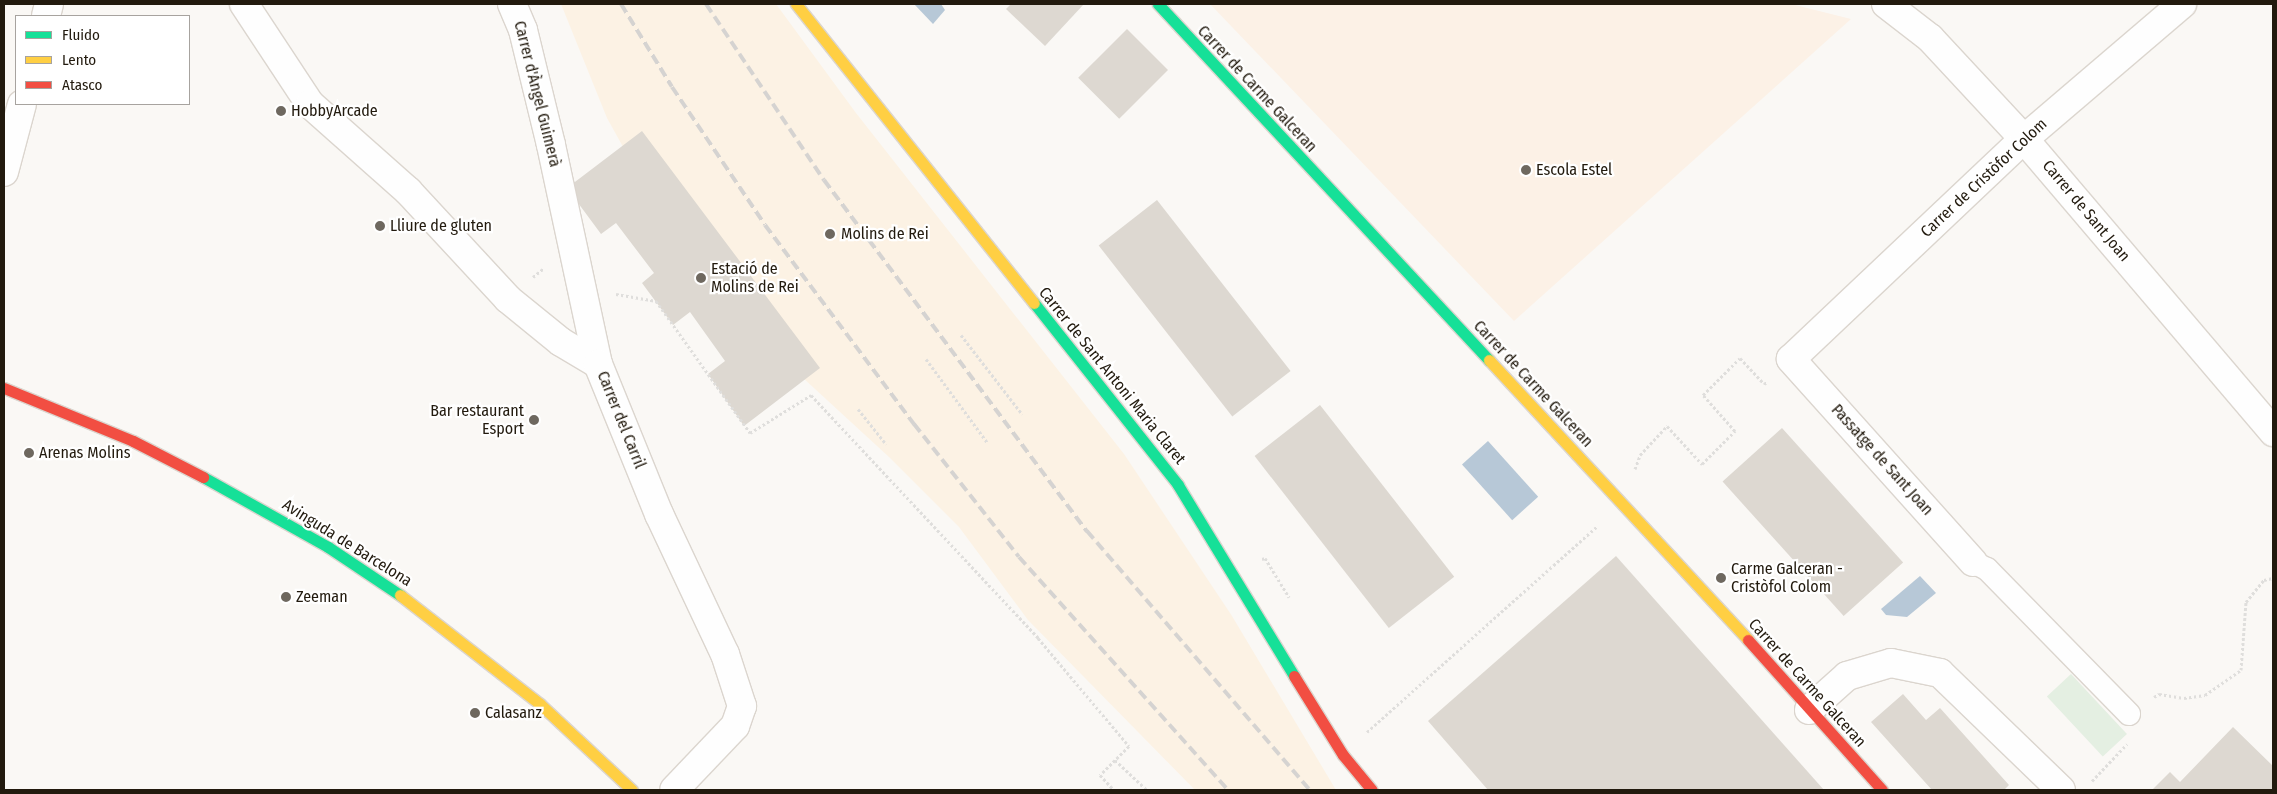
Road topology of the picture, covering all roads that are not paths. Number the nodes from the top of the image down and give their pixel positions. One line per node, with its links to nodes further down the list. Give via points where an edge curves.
1 (244, 4): 11 (street, Carrer del Carril, via 310,104 408,191 508,299 560,342)
2 (512, 4): 11 (street, Carrer d'Àngel Guimerà, via 523,30 574,242)
3 (796, 4): 19 (street, Carrer de Sant Antoni Maria Claret, via 1178,485 1343,755)
4 (1158, 4): 15 (street, Carrer de Carme Galceran, via 1622,503)
5 (1886, 4): 8 (street, Carrer de Sant Joan, via 1930,38)
6 (2182, 4): 8 (street, Carrer de Cristòfor Colom)
7 (22, 105): 9 (street)
8 (2024, 139): 10 (street, Carrer de Cristòfor Colom); 13 (street, Carrer de Sant Joan)
9 (4, 172)
10 (1790, 359): 14 (street, Passatge de Sant Joan)
11 (598, 364): 18 (street, Carrer del Carril, via 660,514 725,654 742,706 735,726)
12 (4, 388): 17 (street, Avinguda de Barcelona, via 133,441 233,492 328,547 405,598 488,661 540,704)
13 (2273, 432)
14 (1972, 562): 16 (lane, via 1986,569)
15 (1809, 710): 20 (street, Carrer de Carme Galceran); 21 (street, via 1847,676 1891,663 1940,673)
16 (2129, 714)
17 (632, 790)
18 (674, 790)
19 (1372, 790)
20 (1882, 790)
21 (2061, 790)

